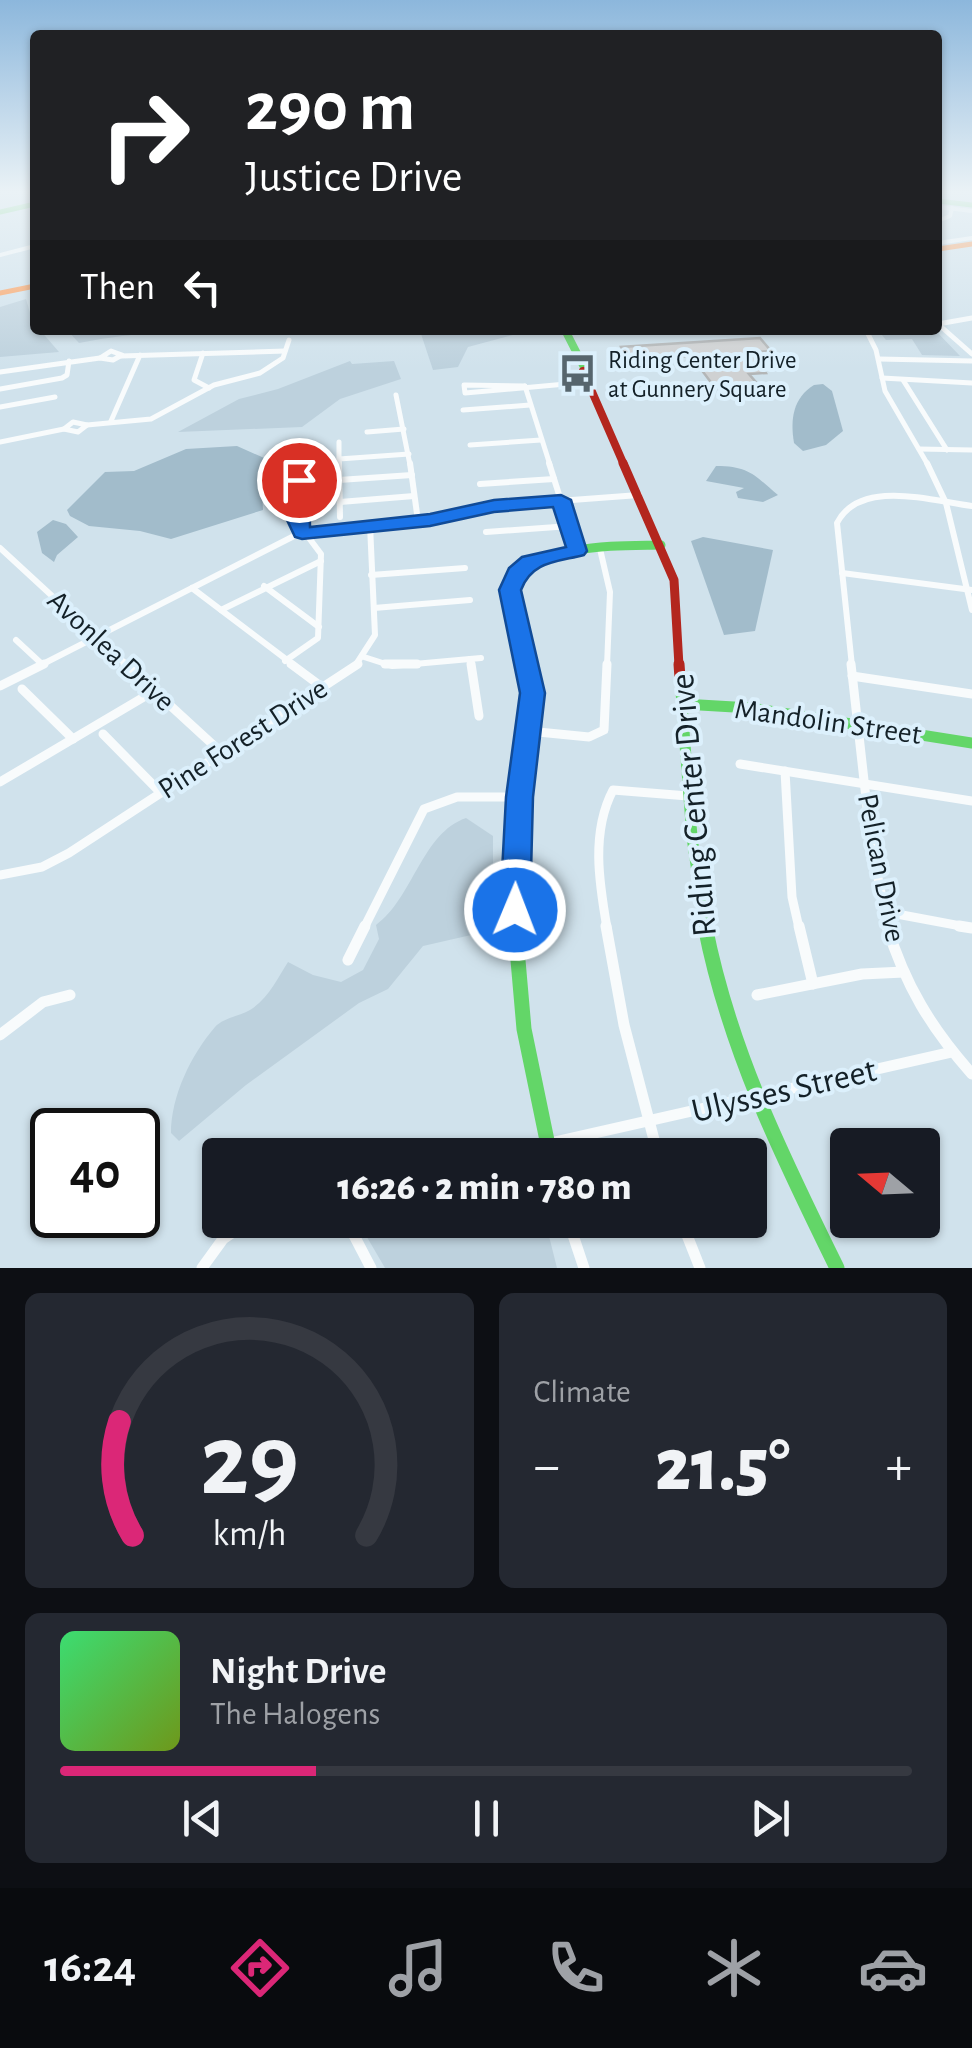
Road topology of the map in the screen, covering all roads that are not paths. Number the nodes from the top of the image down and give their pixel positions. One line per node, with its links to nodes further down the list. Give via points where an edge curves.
1 (30, 284): 2 (main road)
2 (0, 290)
3 (972, 318): 4 (street)
4 (942, 323)
5 (942, 328): 12 (street)
6 (567, 335): 18 (main road, Riding Center Drive)
7 (868, 335): 13 (street)
8 (289, 340): 9 (street)
9 (285, 351): 10 (street); 21 (street, via 260,374)
10 (203, 353): 11 (street); 21 (street, via 194,382)
11 (140, 355): 14 (street); 28 (street)
12 (972, 358): 13 (street)
13 (879, 359): 16 (street)
14 (70, 361): 15 (street); 22 (street, via 62,378)
15 (0, 372)
16 (882, 378): 17 (street); 36 (street)
17 (904, 380): 19 (street); 37 (street)
18 (588, 382): 20 (street); 45 (main road, Riding Center Drive)
19 (971, 385)
20 (525, 386): 20 (street, via 505,383 464,385 465,394); 25 (street)
21 (208, 388): 28 (street, via 151,419)
22 (0, 389)
23 (396, 395): 29 (street)
24 (55, 398): 26 (street)
25 (530, 406): 27 (street); 31 (street)
26 (0, 407)
27 (462, 410)
28 (111, 421): 32 (street)
29 (404, 429): 30 (street); 39 (street)
30 (368, 432)
31 (541, 440): 35 (street); 42 (street)
32 (0, 442)
33 (338, 442): 40 (street)
34 (301, 444): 56 (street)
35 (470, 445)
36 (919, 449): 37 (street); 49 (street)
37 (947, 450): 38 (street)
38 (972, 450)
39 (409, 454): 40 (street); 41 (street)
40 (339, 459): 43 (street)
41 (412, 475): 43 (street); 46 (street)
42 (554, 479): 44 (street); 47 (street)
43 (339, 480): 48 (street)
44 (480, 484)
45 (639, 495): 47 (street); 57 (main road, Riding Center Drive)
46 (414, 496): 48 (street); 52 (street)
47 (561, 500): 52 (street); 54 (street)
48 (340, 502): 51 (street)
49 (946, 504): 50 (street); 62 (street); 65 (street, Pelican Drive, via 884,497 848,503 837,524)
50 (972, 506)
51 (340, 517)
52 (418, 522): 53 (street)
53 (370, 525): 56 (street); 66 (street)
54 (570, 526): 55 (street); 60 (street)
55 (486, 532)
56 (302, 533): 61 (street); 68 (street)
57 (660, 545): 59 (main road); 86 (main road, Riding Center Drive, via 678,598)
58 (0, 548): 75 (street, Avonlea Drive)
59 (600, 549): 60 (main road); 89 (street, via 610,592 604,730 590,737)
60 (577, 551): 89 (main road, via 537,558 511,583 531,680)
61 (321, 561): 67 (street); 74 (street)
62 (960, 561): 63 (street); 69 (street)
63 (972, 562)
64 (465, 568): 66 (street)
65 (842, 573): 69 (street); 80 (street, Pelican Drive)
66 (371, 575): 71 (street)
67 (264, 586): 72 (street); 74 (street)
68 (192, 588): 72 (street); 75 (street)
69 (969, 590): 73 (street)
70 (470, 600): 71 (street)
71 (374, 608): 77 (street, via 374,636)
72 (221, 610): 78 (street)
73 (972, 610)
74 (319, 627): 78 (street, via 314,642)
75 (96, 638): 79 (street); 84 (street, Avonlea Drive)
76 (16, 640): 79 (street)
77 (364, 657): 82 (street, Pine Forest Drive); 87 (street, via 392,666 476,659)
78 (285, 661): 82 (street)
79 (43, 666): 81 (street)
80 (852, 676): 85 (street); 88 (street, Pelican Drive)
81 (0, 686)
82 (322, 687): 93 (street, Pine Forest Drive)
83 (22, 689): 91 (street)
84 (154, 692): 91 (street); 93 (street, Avonlea Drive)
85 (972, 694)
86 (683, 704): 88 (main road, Mandolin Street); 99 (main road, Riding Center Drive)
87 (479, 716)
88 (858, 725): 92 (main road, Mandolin Street); 97 (street, Pelican Drive)
89 (528, 731): 100 (main road)
90 (104, 734): 98 (street)
91 (73, 739): 96 (street)
92 (972, 742)
93 (222, 752): 98 (street, Pine Forest Drive)
94 (740, 764): 95 (street)
95 (785, 771): 97 (street); 107 (street, via 792,897)
96 (0, 782)
97 (864, 784): 101 (street); 103 (street, Pelican Drive)
98 (162, 792): 102 (street, Pine Forest Drive, via 55,861)
99 (688, 796): 113 (main road, Riding Center Drive, via 707,948); 114 (street, via 612,790 602,803 607,938)
100 (520, 797): 105 (street, via 442,800 424,809); 115 (main road, via 515,934 524,1029)
101 (972, 801)
102 (0, 876)
103 (886, 912): 104 (street); 106 (street, Pelican Drive)
104 (972, 928)
105 (348, 960)
106 (904, 972): 107 (street); 111 (street, Pelican Drive)
107 (813, 984): 109 (street)
108 (70, 995): 110 (street, via 44,1002)
109 (757, 995)
110 (0, 1035)
111 (952, 1052): 112 (street, Pelican Drive); 113 (street, Ulysses Street)
112 (972, 1074)
113 (756, 1098): 114 (street, Ulysses Street); 126 (main road, Riding Center Drive)
114 (647, 1122): 116 (street, Ulysses Street); 117 (street)
115 (546, 1138)
116 (590, 1138)
117 (652, 1138)
118 (227, 1238): 122 (street)
119 (355, 1238): 123 (street)
120 (574, 1238): 124 (street)
121 (688, 1238): 125 (street)
122 (202, 1268)
123 (371, 1268)
124 (584, 1268)
125 (700, 1268)
126 (837, 1268)

